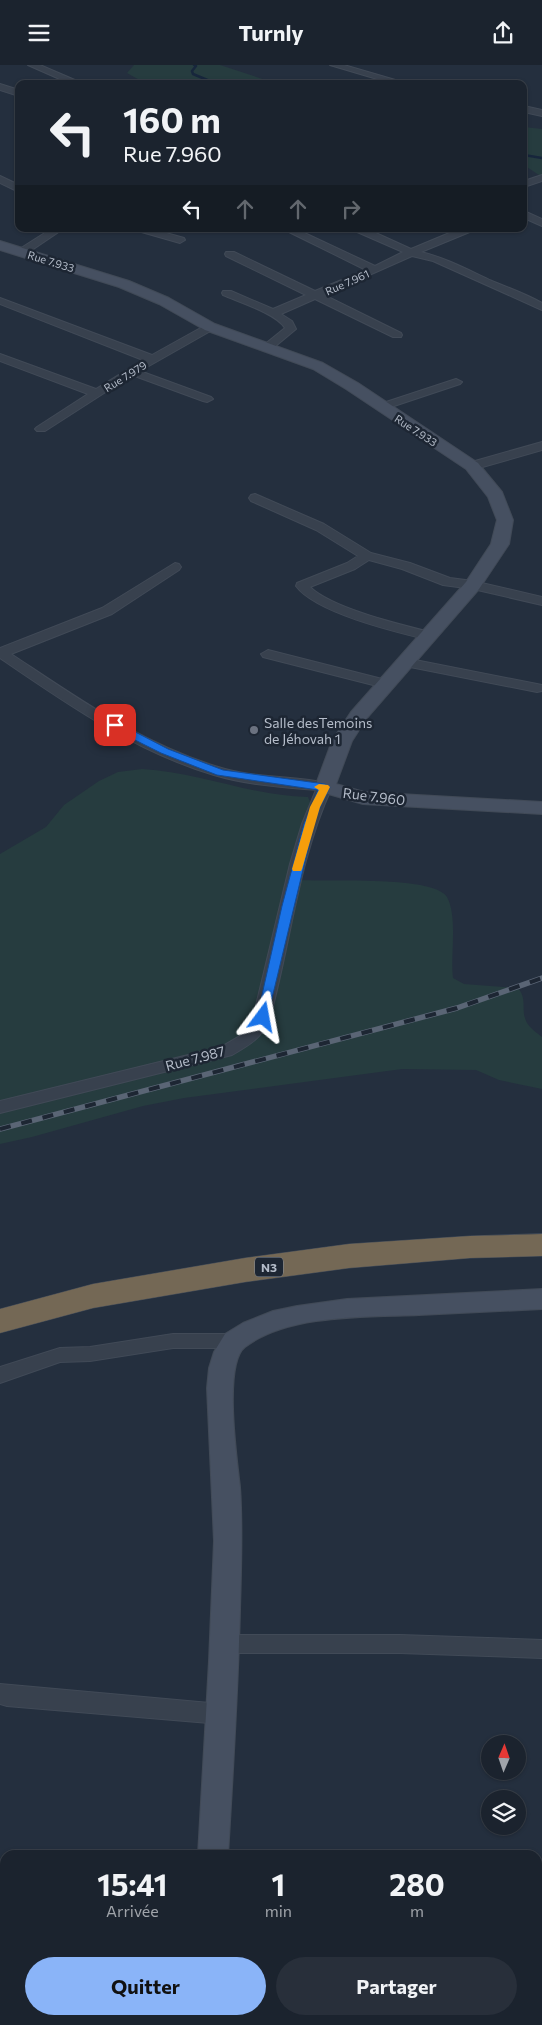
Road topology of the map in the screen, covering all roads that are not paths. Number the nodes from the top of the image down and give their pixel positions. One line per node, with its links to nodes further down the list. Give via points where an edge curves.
1 (32, 65): 3 (street)
2 (334, 65): 6 (street)
3 (63, 76): 4 (street); 5 (street)
4 (54, 80)
5 (72, 80)
6 (389, 80)
7 (0, 87): 8 (street)
8 (15, 92)
9 (527, 110): 10 (street)
10 (542, 113)
11 (542, 178): 13 (street)
12 (0, 179): 14 (street)
13 (527, 183)
14 (15, 187)
15 (527, 216): 16 (street)
16 (542, 223)
17 (53, 232): 24 (street)
18 (155, 232): 22 (street)
19 (294, 232): 27 (street)
20 (366, 232): 25 (street)
21 (460, 232): 25 (street, Rue 7.961)
22 (180, 239)
23 (0, 245): 24 (street, Rue 7.933)
24 (22, 252): 33 (street, Rue 7.933, via 142,291)
25 (410, 252): 27 (street, Rue 7.961); 31 (street, via 437,259 490,285 522,295)
26 (230, 254): 29 (street)
27 (375, 270): 29 (street, Rue 7.961)
28 (226, 293): 32 (street)
29 (316, 296): 32 (street, Rue 7.961); 34 (street)
30 (1, 301): 37 (street)
31 (542, 307)
32 (273, 313): 35 (street, via 291,329)
33 (210, 327): 35 (street, Rue 7.933); 37 (street, Rue 7.979)
34 (397, 335)
35 (268, 347): 42 (street, Rue 7.933, via 332,374)
36 (0, 357): 40 (street)
37 (152, 359): 38 (street, Rue 7.979)
38 (131, 371): 40 (street, Rue 7.979); 41 (street)
39 (456, 382): 42 (street)
40 (97, 393): 43 (street, Rue 7.979)
41 (206, 399)
42 (381, 407): 47 (street, Rue 7.933)
43 (41, 429)
44 (542, 446): 45 (street)
45 (527, 450): 46 (street); 47 (street)
46 (542, 461)
47 (472, 466): 51 (street, Rue 7.933, via 496,496 505,520 500,544)
48 (254, 498): 49 (street, via 320,527)
49 (367, 556): 51 (street, via 406,566 441,580); 53 (street, via 302,586 314,597 357,614)
50 (175, 567): 54 (street, via 107,611)
51 (473, 585): 52 (street); 53 (street, Rue 7.933)
52 (542, 601)
53 (429, 636): 56 (street, Rue 7.933)
54 (1, 652): 59 (street, Rue 7.960, via 98,716 189,762 221,773)
55 (268, 654): 57 (street)
56 (405, 662): 57 (street, Rue 7.933); 58 (street)
57 (385, 684): 59 (street, Rue 7.933, via 342,741)
58 (536, 689)
59 (325, 787): 60 (street, Rue 7.960, via 363,798); 61 (street, Rue 7.987, via 309,824 263,1017 253,1035 226,1051)
60 (542, 808)
61 (0, 1107)
62 (542, 1245): 64 (highway, N3, via 349,1256 245,1270 93,1296)
63 (542, 1299): 65 (street, via 303,1314 260,1325)
64 (0, 1321)
65 (233, 1341): 66 (street, via 173,1341 90,1354 60,1355); 67 (street, via 225,1353 220,1377 228,1510)
66 (0, 1375)
67 (225, 1644): 68 (street, via 400,1644); 70 (street)
68 (542, 1649)
69 (0, 1693): 70 (street)
70 (221, 1714): 71 (street)
71 (213, 1850)

